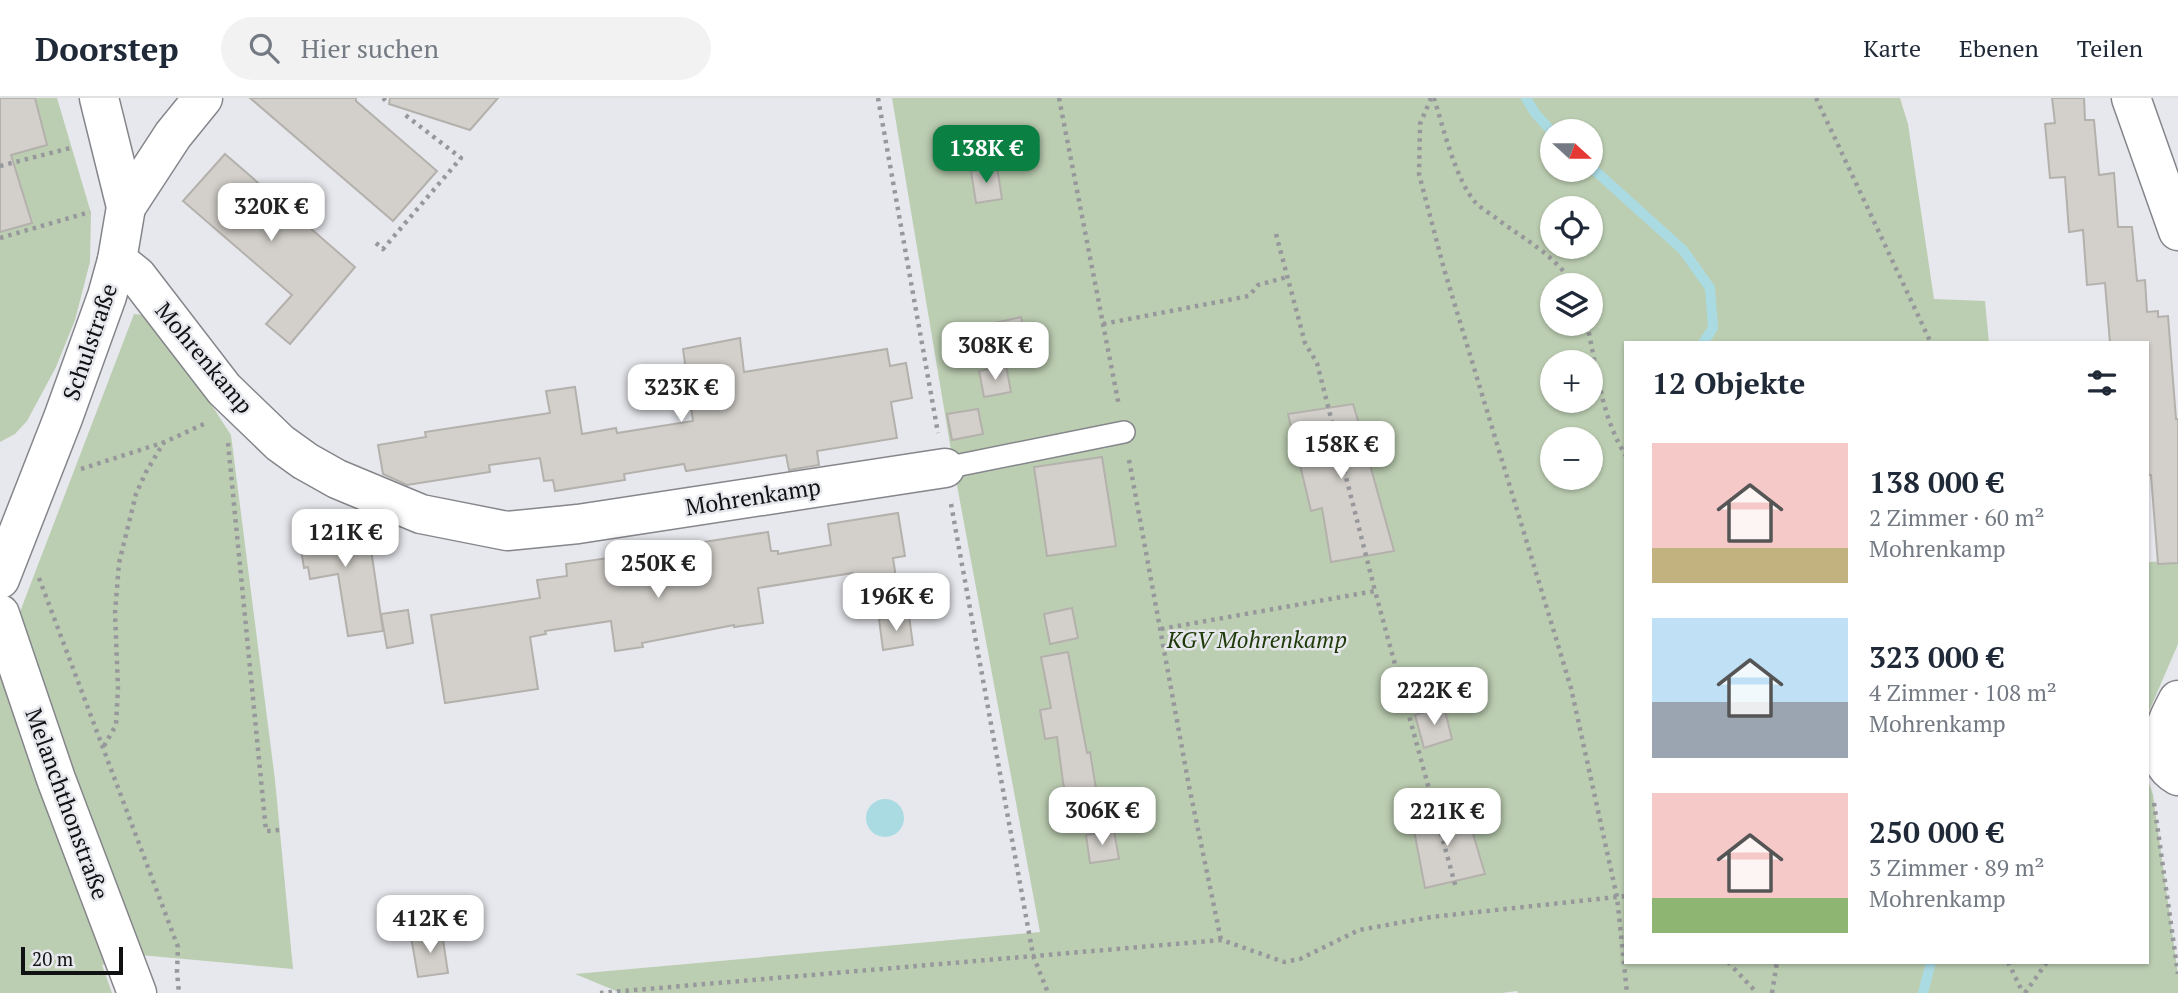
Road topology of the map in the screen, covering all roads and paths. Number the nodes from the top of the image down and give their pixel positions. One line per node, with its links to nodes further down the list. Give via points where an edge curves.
1 (99, 98): 10 (street, Schulstraße)
2 (204, 98): 12 (street)
3 (383, 98): 8 (path)
4 (878, 98): 27 (path)
5 (1433, 98): 18 (path, via 1466,188 1476,203 1546,252); 40 (path, via 1420,124 1418,159 1423,192 1571,688)
6 (1816, 98): 22 (path)
7 (2131, 98): 13 (street)
8 (390, 104)
9 (404, 114): 16 (path, via 461,158 383,249)
10 (110, 137): 11 (path); 12 (street, Schulstraße)
11 (0, 166)
12 (126, 204): 15 (path); 17 (street, Schulstraße)
13 (2178, 231)
14 (1276, 234): 19 (path)
15 (0, 238)
16 (376, 243)
17 (117, 260): 23 (street, Mohrenkamp, via 137,276); 29 (street, Schulstraße, via 63,418)
18 (1566, 273)
19 (1287, 277): 20 (path, via 1258,285 1249,296); 30 (path, via 1305,343 1317,363)
20 (1102, 324)
21 (1589, 336): 26 (path, via 1601,395)
22 (1930, 341)
23 (224, 402): 25 (path); 27 (street, Mohrenkamp, via 337,479 421,514 507,531); 37 (path, via 266,831)
24 (1124, 432): 27 (lane)
25 (165, 442): 28 (path); 34 (path, via 136,494 119,563 117,713)
26 (1624, 452)
27 (945, 468): 44 (path)
28 (74, 471)
29 (18, 574): 34 (path)
30 (1375, 591): 32 (path); 38 (path)
31 (0, 614): 50 (street, Melanchthonstraße)
32 (1161, 629)
33 (2178, 700): 36 (street, via 2161,741 2161,755 2171,773)
34 (104, 747): 51 (path, via 178,947)
35 (1189, 786): 43 (path)
36 (2166, 786): 42 (path)
37 (280, 830)
38 (1457, 888)
39 (1624, 896): 40 (path)
40 (1617, 897): 43 (path, via 1359,929 1300,959 1284,962); 54 (path)
41 (2178, 923): 42 (path)
42 (2171, 924): 49 (path)
43 (1221, 940): 44 (path)
44 (1033, 955): 52 (path); 53 (path)
45 (1730, 964): 55 (path)
46 (1777, 964): 56 (path)
47 (2009, 964): 57 (path)
48 (2046, 964): 57 (path)
49 (2178, 974)
50 (137, 993)
51 (179, 993)
52 (600, 993)
53 (1048, 993)
54 (1627, 993)
55 (1756, 993)
56 (1772, 993)
57 (2024, 993)

